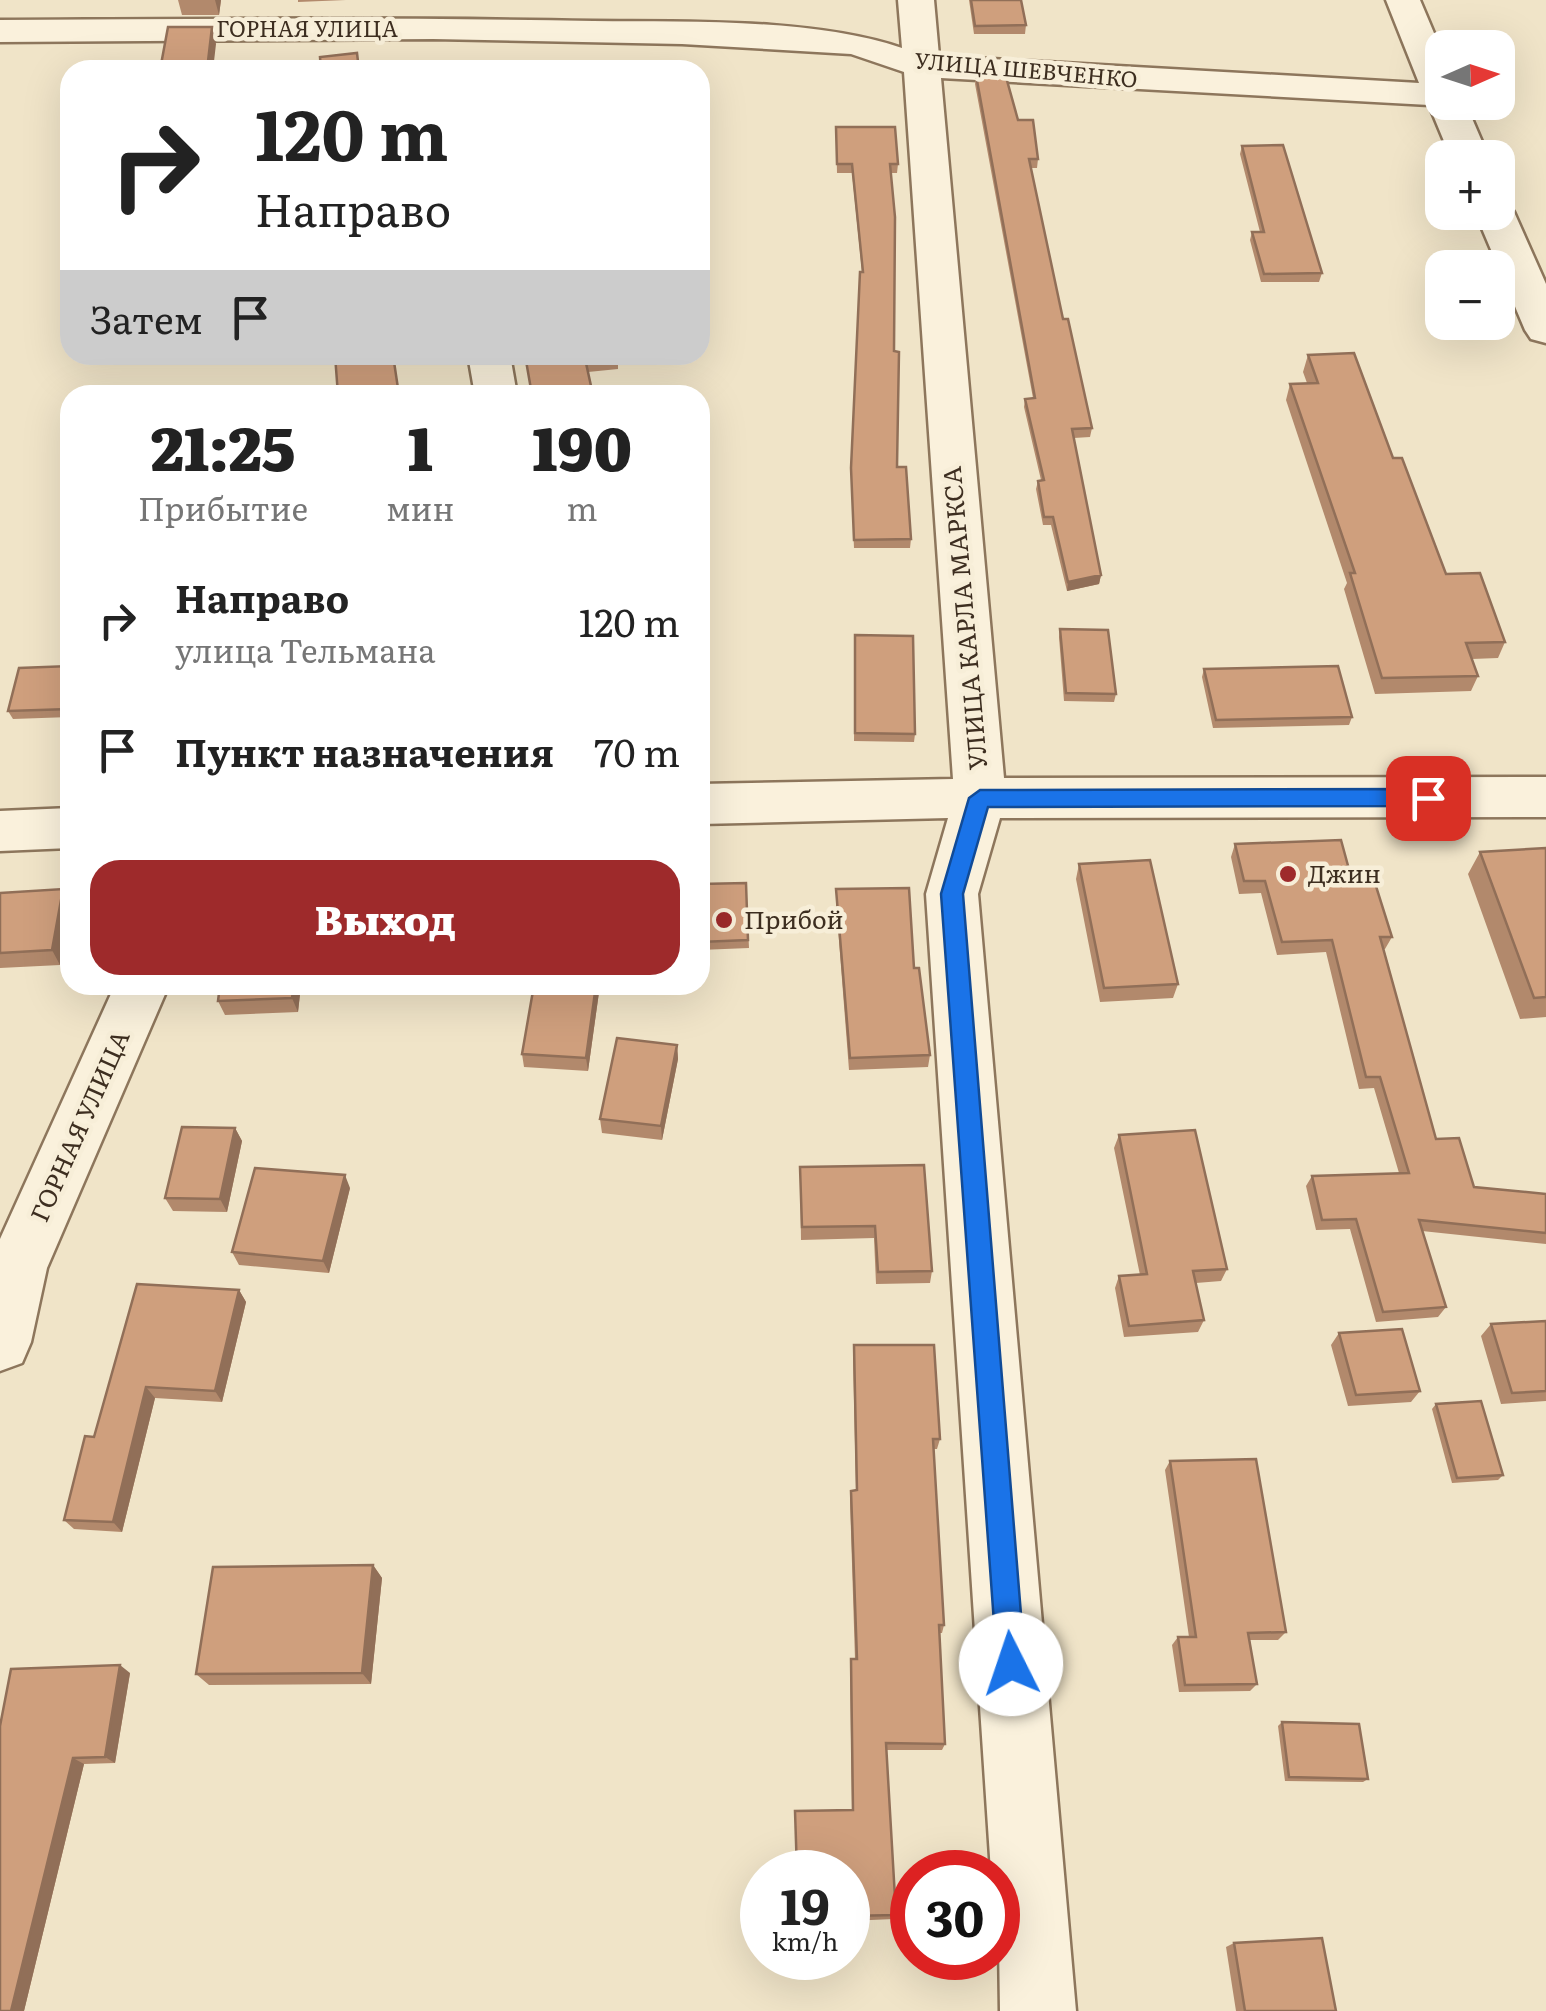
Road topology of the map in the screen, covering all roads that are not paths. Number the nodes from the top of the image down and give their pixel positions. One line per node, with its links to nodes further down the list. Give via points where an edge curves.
1 (916, 0): 7 (street, УЛИЦА КАРЛА МАРКСА)
2 (1403, 0): 6 (street)
3 (682, 16): 4 (street, УЛИЦА ШЕВЧЕНКО); 7 (street, УЛИЦА ШЕВЧЕНКО, via 855,44)
4 (435, 28): 5 (street, ГОРНАЯ УЛИЦА)
5 (0, 31)
6 (1425, 54)
7 (920, 66): 8 (street, УЛИЦА ШЕВЧЕНКО); 12 (street, УЛИЦА КАРЛА МАРКСА)
8 (1425, 94)
9 (1502, 230): 10 (street)
10 (1546, 330)
11 (1546, 797): 12 (street)
12 (980, 798): 13 (street); 19 (street, УЛИЦА КАРЛА МАРКСА, via 952,894)
13 (710, 804)
14 (60, 828): 15 (street)
15 (0, 831)
16 (137, 995): 17 (street, ГОРНАЯ УЛИЦА)
17 (9, 1247): 18 (street, ГОРНАЯ УЛИЦА)
18 (0, 1342)
19 (1038, 2011)

